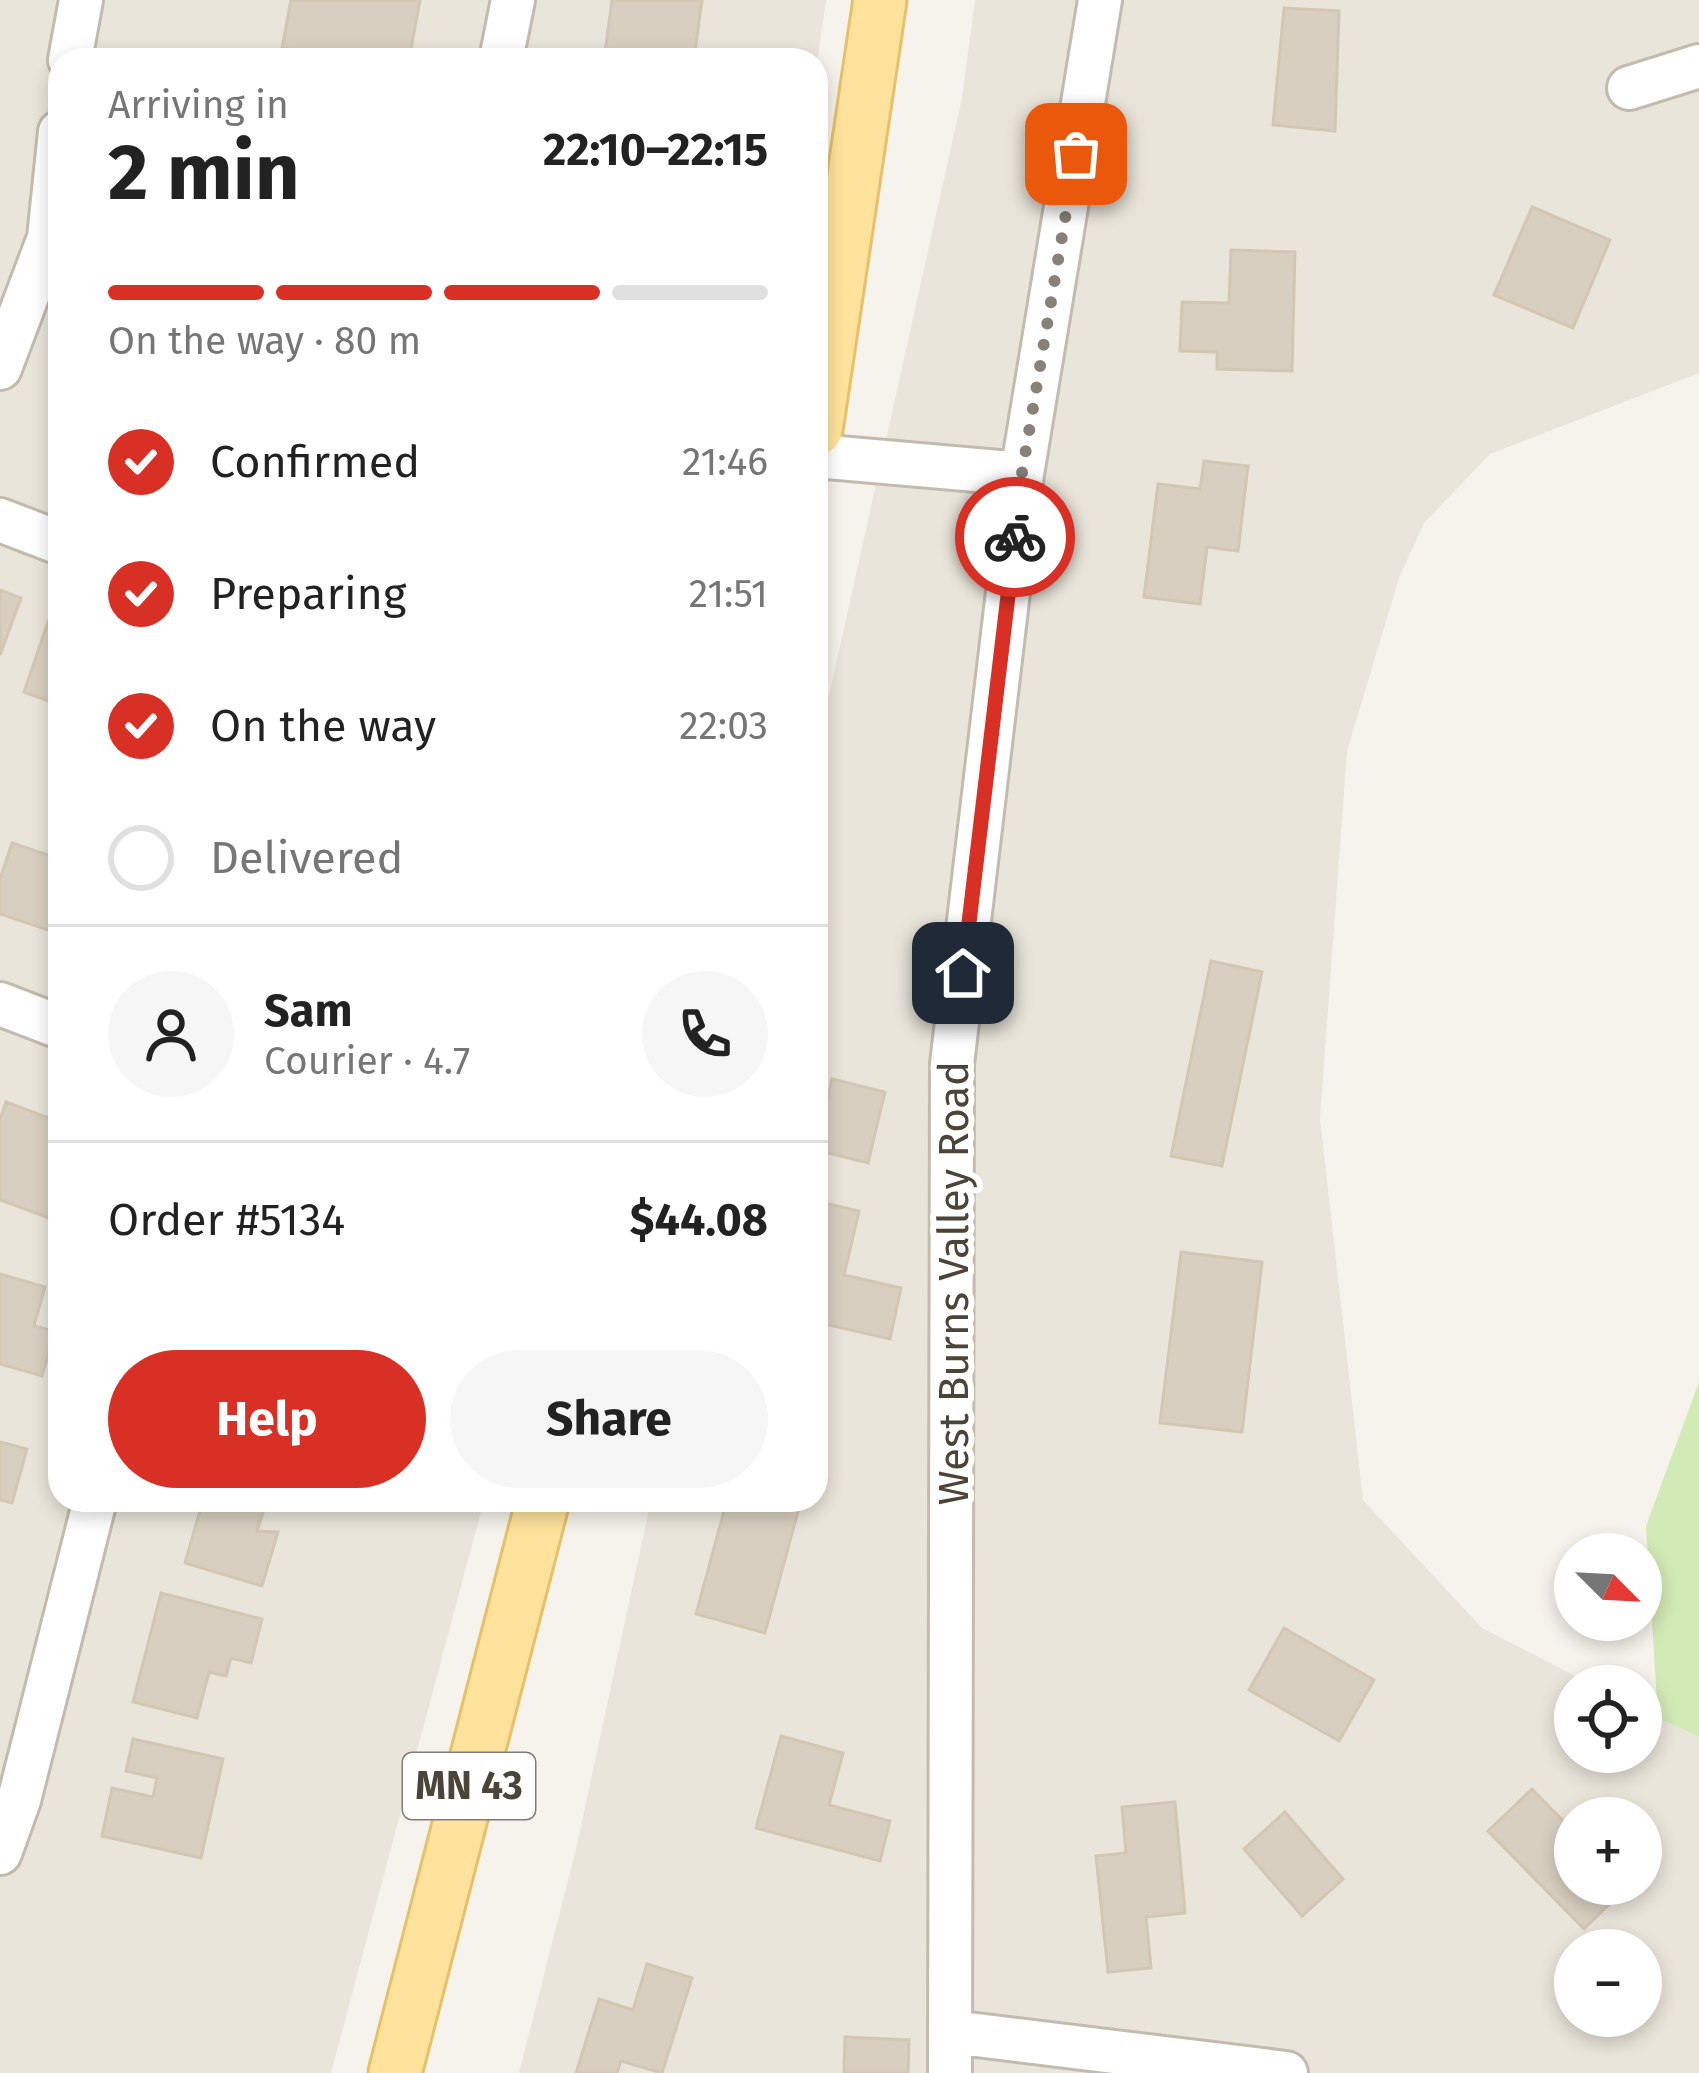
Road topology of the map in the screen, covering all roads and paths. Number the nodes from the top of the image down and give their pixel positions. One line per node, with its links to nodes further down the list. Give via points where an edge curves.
1 (81, 0): 5 (street)
2 (513, 0): 6 (street)
3 (880, 0): 10 (main road)
4 (1100, 0): 13 (street, West Burns Valley Road)
5 (72, 48)
6 (503, 48)
7 (1699, 66): 8 (street)
8 (1629, 88)
9 (48, 243): 11 (street)
10 (828, 349)
11 (0, 368)
12 (828, 457): 13 (street)
13 (1022, 473): 21 (street, West Burns Valley Road, via 952,1064)
14 (0, 520): 15 (street)
15 (48, 538)
16 (0, 1004): 17 (street)
17 (48, 1022)
18 (92, 1512): 20 (street)
19 (540, 1512): 22 (main road, MN 43)
20 (0, 1853)
21 (951, 2053): 23 (street)
22 (395, 2073)
23 (1286, 2073)

